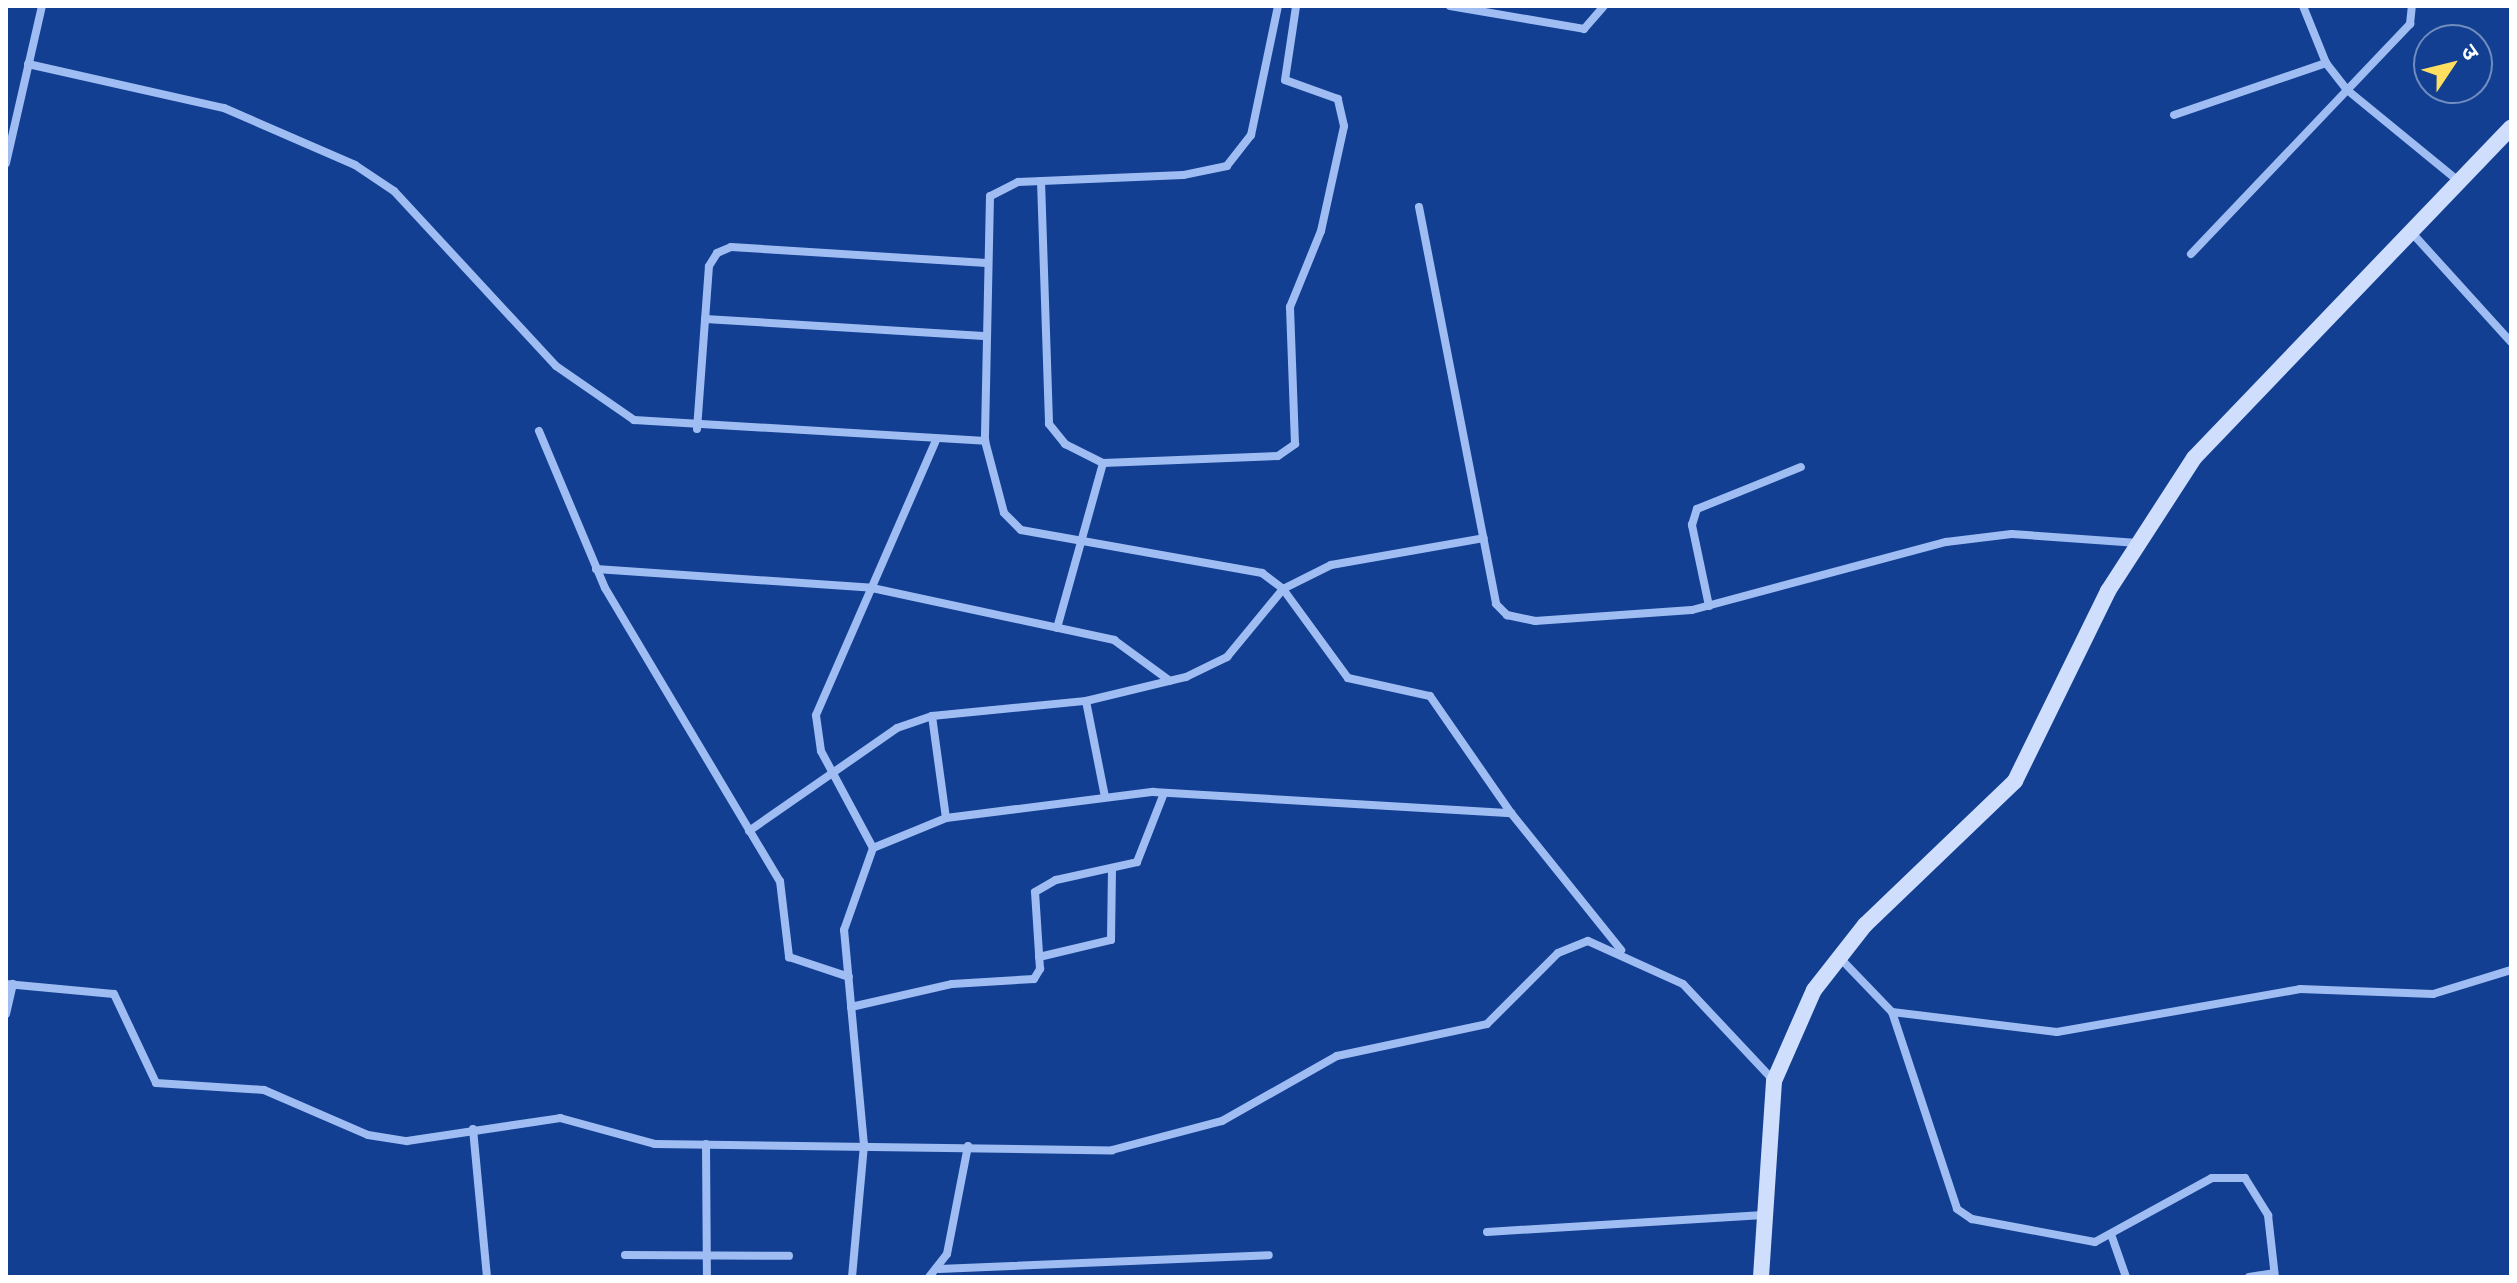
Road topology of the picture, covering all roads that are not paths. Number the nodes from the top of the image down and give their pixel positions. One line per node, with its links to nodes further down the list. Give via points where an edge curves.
1 (42, 6): 9 (street)
2 (1278, 6): 14 (street, via 1251,135 1238,158 1183,175)
3 (1296, 6): 27 (street, via 1285,80 1338,99 1344,126 1321,231 1291,298 1295,444 1278,456)
4 (1450, 6): 5 (street, via 1584,29)
5 (1604, 6)
6 (2303, 6): 8 (street)
7 (2412, 6): 10 (street, via 2410,24)
8 (2326, 63): 10 (street); 11 (street)
9 (28, 64): 13 (street); 23 (street, via 224,108 355,165 394,191 575,383 634,420)
10 (2346, 89): 15 (street); 18 (street)
11 (2174, 115)
12 (2511, 128): 15 (street)
13 (6, 163)
14 (1041, 181): 19 (street, via 1018,182 990,196); 27 (street, via 1049,424 1065,444)
15 (2461, 183): 17 (street)
16 (1419, 207): 30 (street)
17 (2413, 234): 22 (street); 31 (street, via 2194,458)
18 (2191, 254)
19 (986, 263): 20 (street, via 731,247 709,266); 21 (street)
20 (705, 319): 21 (street); 23 (street)
21 (983, 336): 25 (street)
22 (2511, 342)
23 (697, 429): 26 (street)
24 (539, 431): 32 (street)
25 (985, 441): 26 (street); 29 (street, via 1009,522)
26 (935, 442): 33 (street, via 884,545)
27 (1103, 463): 29 (street)
28 (1801, 467): 35 (street, via 1697,509 1692,525)
29 (1087, 537): 34 (street, via 1233,563); 36 (street)
30 (1484, 538): 34 (street, via 1358,557); 35 (street, via 1496,604 1507,615 1535,621)
31 (2138, 543): 35 (street, via 2063,532 1946,542); 50 (street, via 2015,781)
32 (596, 569): 33 (street); 45 (street)
33 (872, 588): 36 (street); 40 (street, via 816,715 821,751)
34 (1283, 589): 37 (street, via 1215,667); 43 (street, via 1348,678 1430,696)
35 (1709, 606)
36 (1057, 628): 37 (street, via 1127,644)
37 (1170, 681): 38 (street)
38 (1086, 701): 39 (street); 42 (street)
39 (932, 716): 40 (street, via 897,728); 44 (street)
40 (835, 775): 45 (street); 46 (street)
41 (1164, 793): 42 (street); 43 (street); 47 (street, via 1137,862)
42 (1105, 797): 44 (street)
43 (1511, 813): 48 (street)
44 (946, 818): 46 (street)
45 (749, 831): 52 (street, via 784,893 789,957)
46 (873, 848): 52 (street, via 845,918)
47 (1112, 870): 49 (street, via 1111,940); 49 (street, via 1040,885 1033,899)
48 (1621, 950): 57 (street, via 1683,984); 61 (street, via 1570,944 1487,1024 1337,1056 1196,1131 1112,1150)
49 (1039, 957): 54 (street, via 1040,969 1027,982 952,984)
50 (1839, 957): 55 (street); 57 (street, via 1814,990)
51 (2511, 970): 55 (street, via 2433,994 2300,989 2057,1032)
52 (849, 977): 54 (street)
53 (10, 984): 56 (street); 58 (street, via 114,994 127,1008 142,1065 164,1085 264,1090 389,1140)
54 (851, 1007): 60 (street)
55 (1892, 1012): 64 (street, via 1950,1167 1957,1209 1972,1219 2080,1240)
56 (6, 1014)
57 (1774, 1081): 62 (street)
58 (473, 1129): 59 (street, via 560,1118 655,1144); 71 (street)
59 (706, 1144): 60 (street); 65 (street)
60 (864, 1145): 61 (street); 73 (street)
61 (968, 1146): 69 (street)
62 (1763, 1215): 63 (street); 75 (street)
63 (1487, 1232)
64 (2112, 1237): 70 (street, via 2212,1178 2245,1178 2268,1215); 76 (street)
65 (707, 1252): 66 (street); 68 (street); 72 (street)
66 (625, 1255)
67 (1269, 1255): 69 (street)
68 (789, 1256)
69 (939, 1269): 74 (street)
70 (2275, 1275): 77 (street)
71 (487, 1277)
72 (707, 1277)
73 (852, 1277)
74 (929, 1277)
75 (1761, 1277)
76 (2126, 1277)
77 (2249, 1277)

